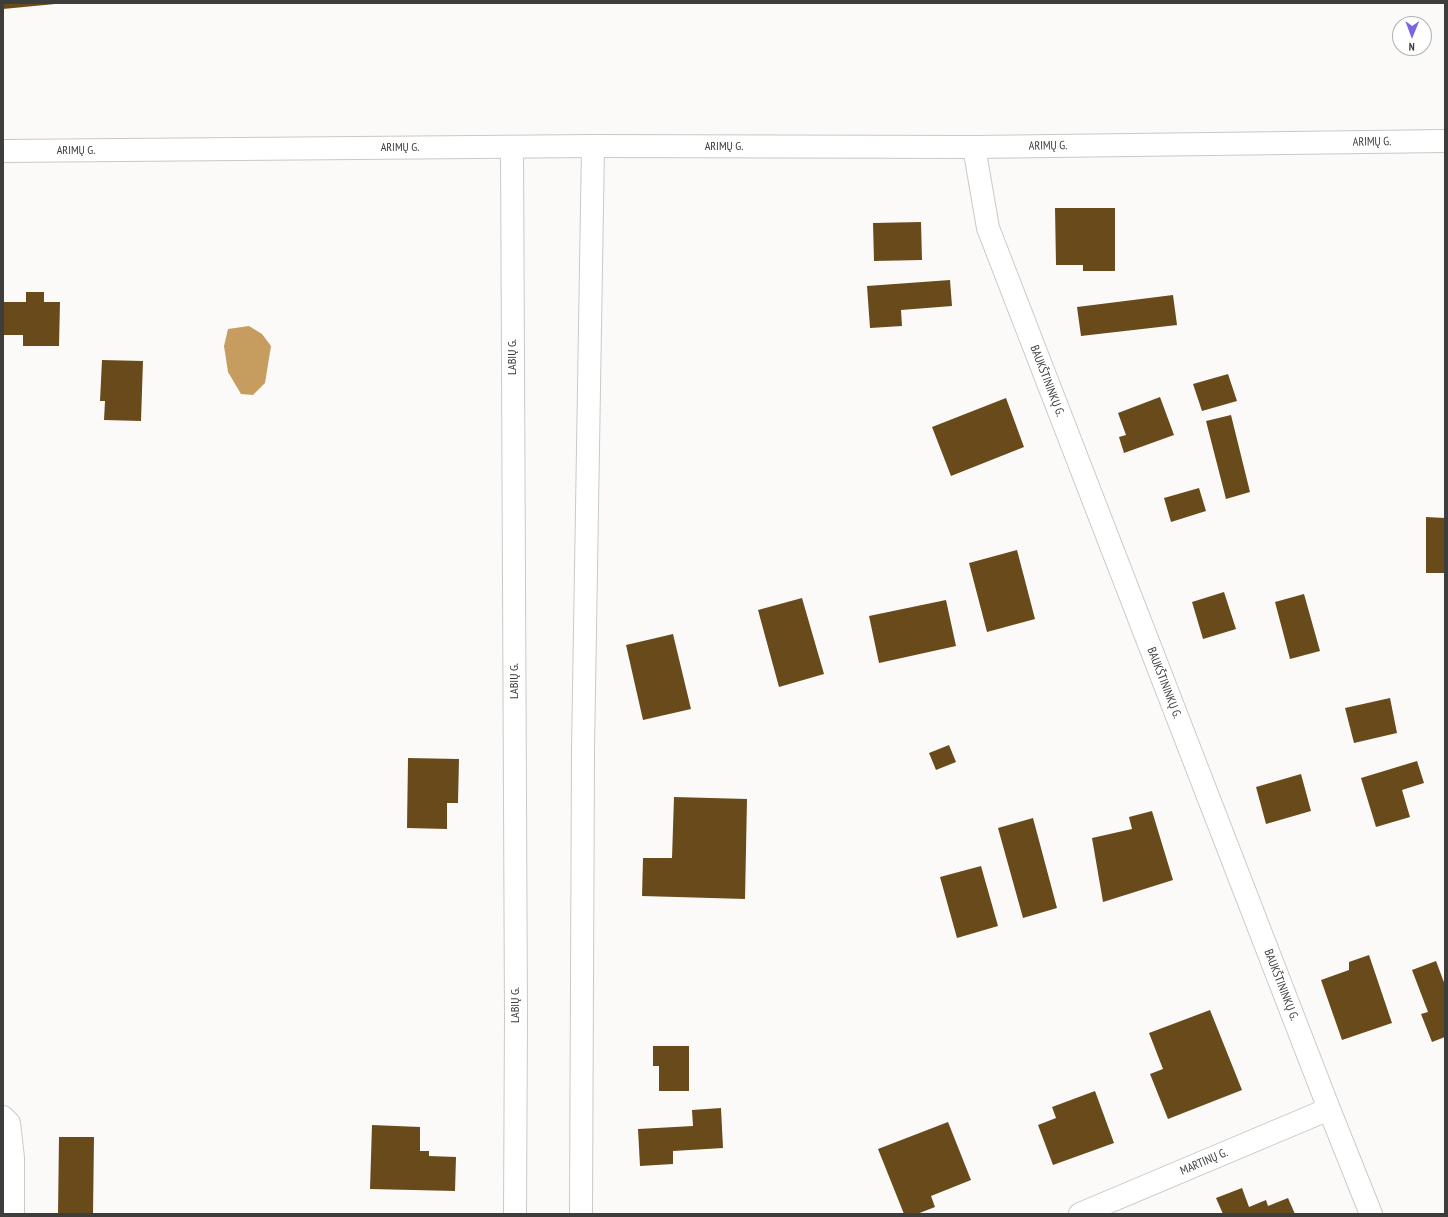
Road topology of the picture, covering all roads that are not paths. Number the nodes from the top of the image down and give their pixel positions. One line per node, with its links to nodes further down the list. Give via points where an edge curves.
1 (1445, 141): 4 (street, ARIMŲ G.)
2 (592, 146): 3 (street, ARIMŲ G.); 4 (street, ARIMŲ G.); 8 (street, via 583,750)
3 (512, 147): 5 (street, ARIMŲ G.); 10 (street, LABIŲ G.)
4 (974, 147): 6 (street, BAUKŠTININKŲ G., via 988,228)
5 (3, 151)
6 (1329, 1109): 11 (street, MARTINŲ G.); 12 (street, BAUKŠTININKŲ G.)
7 (3, 1117): 9 (street, via 9,1123 14,1158)
8 (581, 1213)
9 (13, 1214)
10 (515, 1214)
11 (1080, 1214)
12 (1371, 1214)

